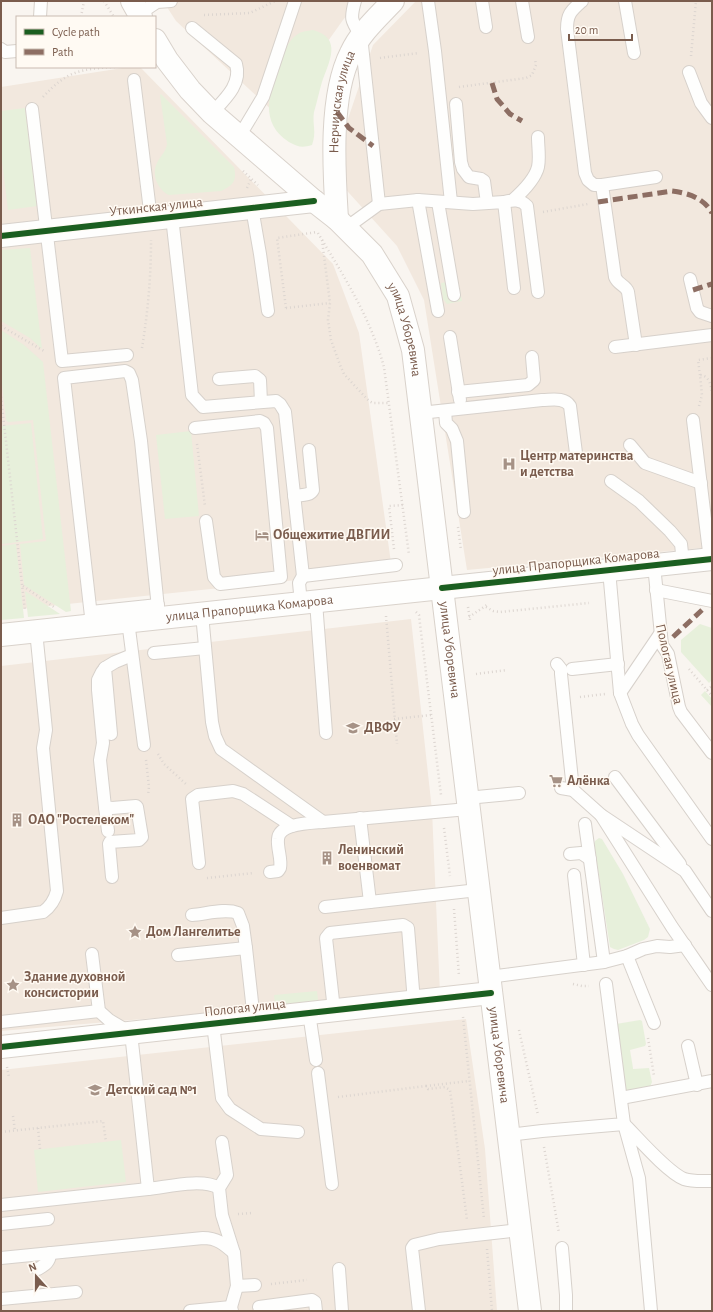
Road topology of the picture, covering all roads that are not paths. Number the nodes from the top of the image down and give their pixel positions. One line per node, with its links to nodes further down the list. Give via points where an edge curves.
1 (41, 1): 12 (lane)
2 (171, 1): 11 (lane, via 157,2)
3 (295, 1): 27 (lane, via 263,96 245,127)
4 (355, 1): 15 (lane, via 352,22)
5 (393, 1): 15 (main road, Нерчинская улица)
6 (428, 1): 35 (lane)
7 (482, 1): 13 (lane)
8 (522, 1): 16 (lane)
9 (582, 1): 30 (lane, via 567,17 567,29 585,173 591,183)
10 (625, 1): 20 (lane)
11 (137, 11)
12 (40, 16)
13 (486, 27)
14 (192, 28): 25 (lane, via 236,64 238,69 236,84)
15 (361, 36): 37 (lane); 41 (main road, Нерчинская улица, via 350,53 342,75 337,112 334,163)
16 (528, 37)
17 (156, 42): 25 (main road, улица Уборевича, via 190,90)
18 (1, 49): 19 (lane, via 5,52)
19 (16, 51)
20 (634, 53)
21 (689, 72): 26 (lane, via 701,103)
22 (134, 80): 40 (lane)
23 (456, 104): 36 (lane, via 463,169 469,177 484,181)
24 (32, 109): 42 (lane)
25 (212, 113): 27 (main road, улица Уборевича)
26 (712, 118)
27 (237, 135): 32 (main road, улица Уборевича)
28 (538, 138): 33 (lane, via 538,166 535,173 527,185)
29 (656, 178): 30 (lane)
30 (602, 185): 53 (lane, via 615,277 628,292)
31 (418, 200): 34 (lane); 37 (lane); 49 (lane)
32 (314, 201): 38 (main road, Уткинская улица); 41 (main road, улица Уборевича)
33 (508, 201): 36 (lane); 45 (lane); 46 (lane, via 524,202 527,206)
34 (438, 202): 35 (lane); 47 (lane)
35 (451, 202): 36 (lane)
36 (488, 202)
37 (379, 204): 41 (lane)
38 (252, 208): 39 (main road, Уткинская улица); 48 (lane)
39 (172, 217): 40 (main road, Уткинская улица); 59 (lane, via 192,395 203,407)
40 (151, 219): 42 (main road, Уткинская улица)
41 (342, 224): 62 (main road, улица Уборевича, via 372,254 398,296 413,350)
42 (46, 231): 43 (main road, Уткинская улица); 55 (lane, via 62,362)
43 (1, 236)
44 (690, 279): 50 (lane, via 697,308 700,312)
45 (514, 288)
46 (538, 292)
47 (454, 295)
48 (268, 311)
49 (438, 311)
50 (712, 316)
51 (712, 335): 53 (lane)
52 (450, 337): 58 (lane)
53 (636, 345): 54 (lane)
54 (615, 347)
55 (127, 355)
56 (532, 357): 58 (lane, via 534,380 528,385)
57 (219, 379): 59 (lane, via 255,376 260,380)
58 (458, 392): 60 (lane)
59 (261, 402): 70 (lane, via 276,401 285,412)
60 (461, 409): 61 (lane); 67 (lane, via 542,400 568,402)
61 (444, 410): 62 (lane); 71 (lane, via 446,423 457,441)
62 (420, 413): 81 (main road, улица Уборевича)
63 (693, 420): 69 (lane)
64 (196, 428): 75 (lane, via 260,421 264,423 267,428)
65 (630, 445): 69 (lane, via 645,463)
66 (309, 450): 70 (lane, via 313,490 306,495)
67 (576, 453)
68 (611, 481): 76 (lane, via 638,501 670,531 681,544)
69 (701, 483): 73 (lane)
70 (294, 496): 74 (lane)
71 (464, 512)
72 (206, 521): 80 (lane, via 214,577 220,584)
73 (710, 553): 76 (main road, улица Прапорщика Комарова)
74 (300, 554): 75 (lane); 83 (lane)
75 (279, 556): 80 (lane)
76 (683, 562): 78 (main road, улица Прапорщика Комарова)
77 (396, 565): 83 (lane)
78 (654, 565): 79 (main road, улица Прапорщика Комарова); 82 (lane, Пологая улица)
79 (609, 570): 81 (main road, улица Прапорщика Комарова); 96 (lane)
80 (281, 576): 83 (lane)
81 (442, 588): 83 (main road, улица Прапорщика Комарова); 108 (main road, улица Уборевича)
82 (656, 590): 84 (lane); 90 (lane, Пологая улица)
83 (305, 591): 86 (main road, улица Прапорщика Комарова); 101 (lane)
84 (711, 599)
85 (159, 612): 86 (main road, улица Прапорщика Комарова); 87 (lane); 87 (lane, via 132,380 125,371 64,378); 88 (main road, улица Прапорщика Комарова)
86 (202, 614): 92 (lane)
87 (91, 619): 88 (main road, улица Прапорщика Комарова); 89 (main road, улица Прапорщика Комарова)
88 (128, 621): 94 (lane)
89 (36, 632): 91 (main road, улица Прапорщика Комарова); 129 (lane, via 46,730 42,748 57,891 49,908 43,912)
90 (660, 634): 99 (lane); 103 (lane, Пологая улица, via 662,645 668,654 681,712)
91 (1, 635)
92 (205, 648): 93 (lane); 112 (lane, via 214,731 221,748)
93 (154, 653)
94 (132, 655): 97 (lane); 102 (lane)
95 (557, 664): 106 (lane, via 561,669)
96 (618, 664): 98 (lane); 99 (lane)
97 (105, 668): 100 (lane); 109 (lane, via 98,680 102,743 100,760)
98 (572, 669)
99 (620, 692): 116 (lane, via 638,735)
100 (112, 734)
101 (326, 734)
102 (144, 745)
103 (712, 753)
104 (615, 777): 120 (lane)
105 (561, 788): 106 (lane)
106 (573, 790): 110 (lane)
107 (519, 793): 108 (lane)
108 (468, 804): 111 (lane, via 442,812); 124 (main road, улица Уборевича)
109 (105, 807): 115 (lane); 123 (lane, via 137,807 141,839 110,842)
110 (601, 815): 120 (lane); 130 (lane)
111 (360, 818): 112 (lane); 125 (lane)
112 (323, 822): 114 (lane)
113 (585, 824): 118 (lane)
114 (292, 826): 119 (lane, via 243,794 233,791 198,795 192,799); 121 (lane, via 279,834 280,868 278,871)
115 (108, 831)
116 (712, 839)
117 (570, 854): 118 (lane, via 581,853)
118 (590, 859): 135 (lane)
119 (199, 863)
120 (685, 871): 127 (lane)
121 (270, 872)
122 (574, 875): 136 (lane)
123 (112, 877)
124 (478, 890): 125 (lane); 138 (main road, улица Уборевича)
125 (370, 902): 126 (lane)
126 (325, 907)
127 (712, 911)
128 (192, 916): 131 (lane, via 222,912 238,913)
129 (1, 918)
130 (685, 945): 134 (lane, via 657,946); 139 (lane)
131 (246, 948): 133 (lane); 144 (lane)
132 (92, 954): 142 (lane)
133 (178, 955)
134 (627, 956): 135 (lane); 146 (lane)
135 (604, 962): 136 (lane)
136 (584, 965): 138 (lane)
137 (606, 984): 155 (lane)
138 (490, 985): 140 (main road, Пологая улица, via 460,996); 158 (main road, улица Уборевича)
139 (712, 985)
140 (414, 1002): 141 (main road, Пологая улица); 141 (lane, via 408,928 403,925 330,933 326,938)
141 (334, 1010): 143 (main road, Пологая улица)
142 (100, 1011): 145 (lane); 148 (lane, via 109,1020)
143 (309, 1013): 144 (main road, Пологая улица); 151 (lane)
144 (254, 1020): 147 (main road, Пологая улица)
145 (1, 1022)
146 (654, 1023)
147 (213, 1024): 148 (main road, Пологая улица); 157 (lane, via 222,1098 225,1104 261,1130)
148 (131, 1033): 150 (main road, Пологая улица); 163 (lane)
149 (688, 1046): 154 (lane)
150 (4, 1057)
151 (316, 1060)
152 (318, 1073): 161 (lane)
153 (712, 1081): 154 (lane)
154 (697, 1085): 155 (lane)
155 (621, 1098): 156 (lane)
156 (624, 1124): 158 (lane); 160 (lane, via 684,1179); 188 (lane, via 639,1178)
157 (298, 1132)
158 (508, 1135): 167 (main road, улица Уборевича)
159 (222, 1142): 162 (lane, via 226,1175)
160 (712, 1182)
161 (332, 1184)
162 (219, 1188): 163 (lane, via 213,1184 201,1183); 171 (lane, via 222,1215)
163 (148, 1189): 164 (lane)
164 (1, 1205)
165 (48, 1220): 166 (lane)
166 (1, 1224)
167 (520, 1230): 185 (lane, via 412,1246); 186 (main road, улица Уборевича)
168 (91, 1242): 169 (lane, via 106,1240)
169 (112, 1247): 171 (lane, via 211,1238); 172 (lane)
170 (562, 1248): 187 (lane)
171 (234, 1252): 177 (lane)
172 (50, 1253): 173 (lane); 174 (lane, via 48,1263)
173 (1, 1258)
174 (38, 1269)
175 (339, 1269): 184 (lane)
176 (255, 1285): 177 (lane)
177 (238, 1286): 181 (lane)
178 (76, 1292): 179 (lane)
179 (1, 1299)
180 (260, 1307): 183 (lane, via 312,1300 315,1302)
181 (231, 1309): 182 (lane)
182 (190, 1311)
183 (316, 1311)
184 (342, 1311)
185 (419, 1311)
186 (530, 1311)
187 (566, 1311)
188 (652, 1311)

